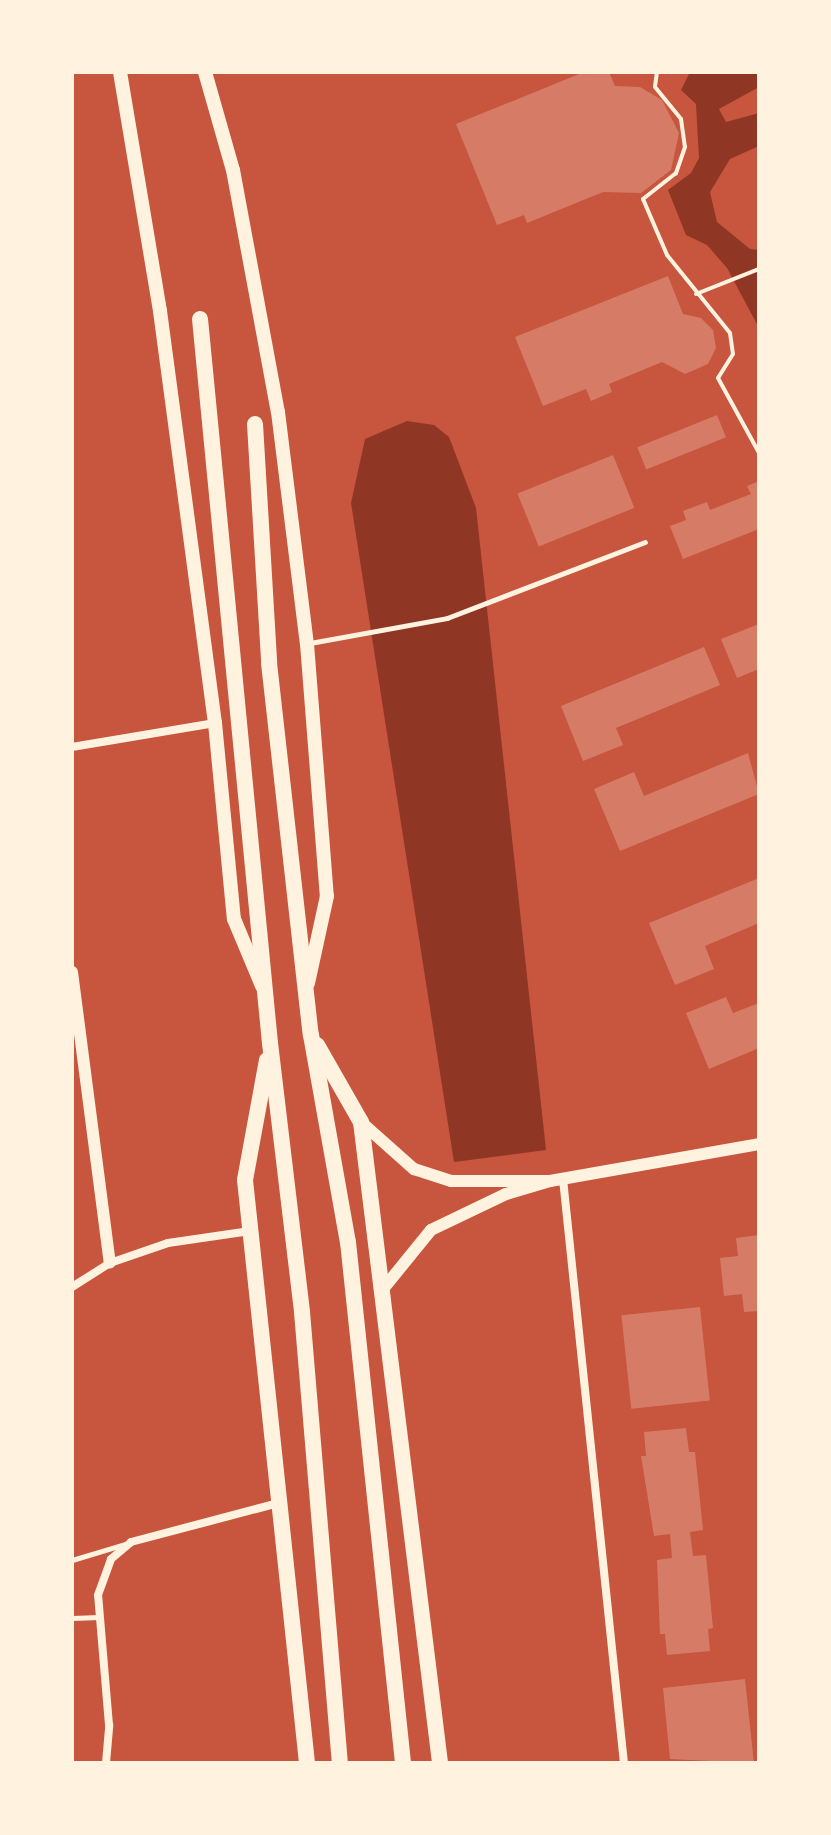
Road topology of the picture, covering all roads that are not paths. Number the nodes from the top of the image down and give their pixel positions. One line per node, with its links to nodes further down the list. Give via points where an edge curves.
1 (120, 72): 7 (main road, via 160,311)
2 (205, 72): 6 (main road, via 233,170 278,412)
3 (200, 319): 11 (main road)
4 (255, 424): 10 (main road, via 269,663)
5 (645, 542): 6 (lane, via 447,618)
6 (307, 644): 10 (main road, via 327,896)
7 (215, 723): 8 (street); 11 (main road, via 234,919)
8 (72, 747)
9 (72, 972): 18 (street)
10 (306, 991): 12 (main road)
11 (266, 995): 13 (main road)
12 (311, 1035): 14 (main road); 26 (main road, via 348,1242)
13 (270, 1043): 17 (main road, via 245,1180); 29 (main road, via 302,1312)
14 (361, 1122): 16 (street, via 414,1169 451,1181); 20 (main road)
15 (759, 1144): 16 (street)
16 (557, 1180): 20 (street, via 506,1194 431,1230); 31 (street)
17 (250, 1231): 18 (street, via 168,1243); 21 (main road)
18 (110, 1263): 19 (street)
19 (72, 1287)
20 (383, 1289): 30 (main road)
21 (279, 1502): 22 (street); 28 (main road)
22 (131, 1542): 23 (lane); 24 (street, via 111,1559 102,1577)
23 (72, 1560)
24 (99, 1617): 25 (lane); 27 (street, via 109,1725)
25 (72, 1618)
26 (403, 1762)
27 (106, 1763)
28 (307, 1763)
29 (340, 1763)
30 (440, 1763)
31 (624, 1763)

